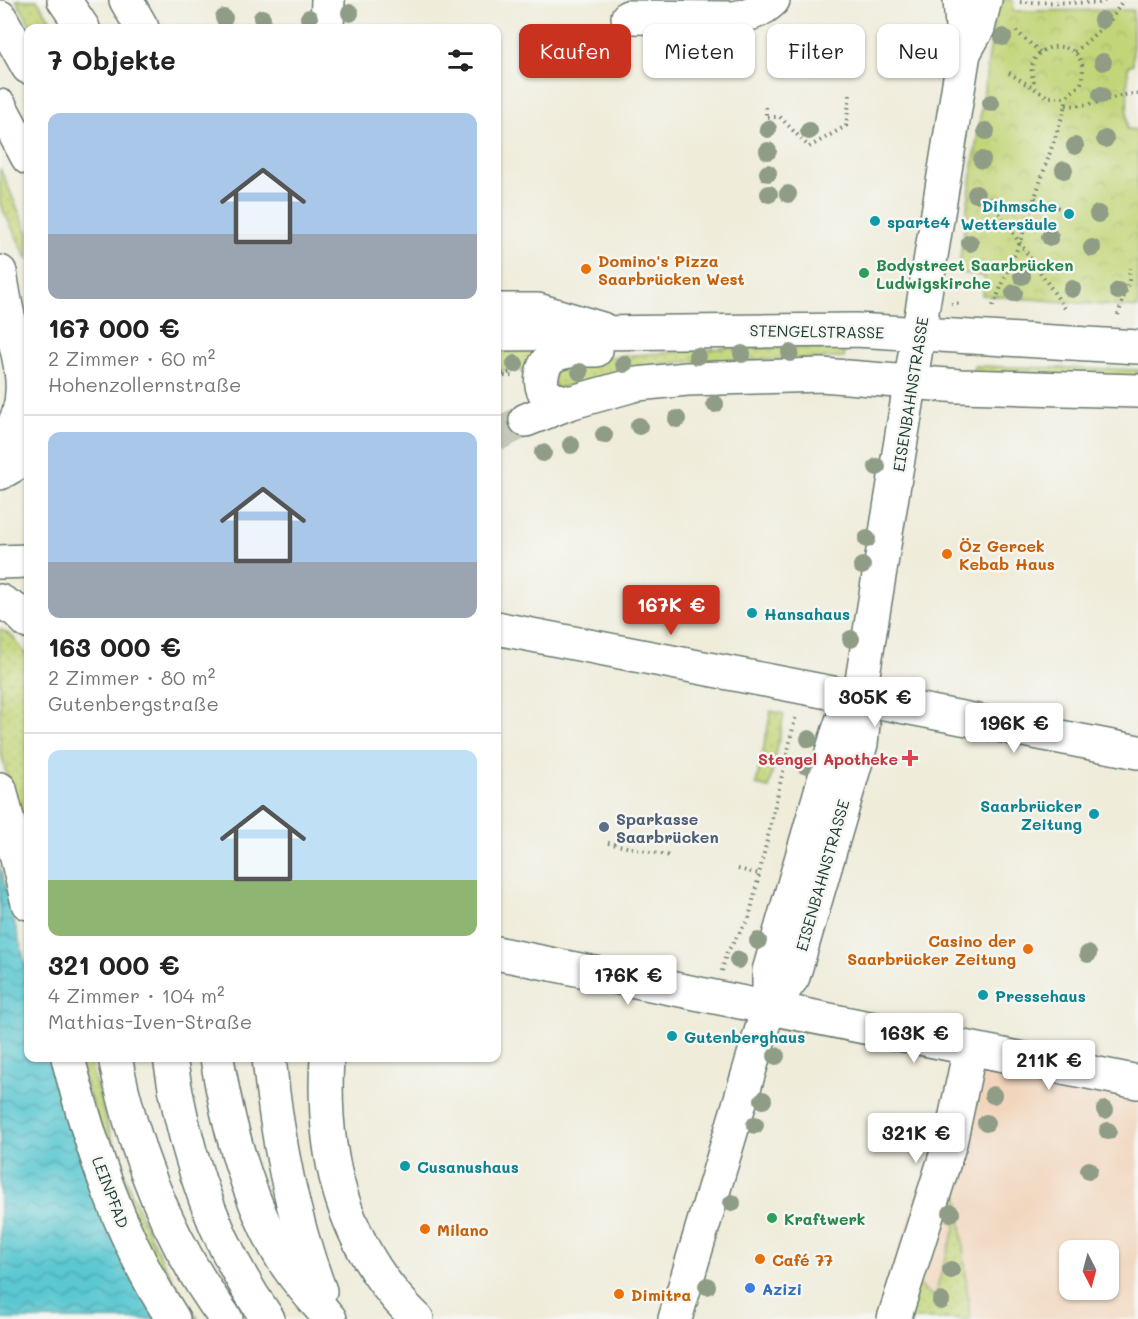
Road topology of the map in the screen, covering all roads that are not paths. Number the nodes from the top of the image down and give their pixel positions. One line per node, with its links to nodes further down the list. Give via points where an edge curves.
1 (64, 0): 9 (main road)
2 (126, 0): 10 (main road)
3 (328, 0): 11 (main road)
4 (773, 0): 8 (main road, via 766,8 734,18)
5 (960, 0): 12 (main road, EISENBAHNSTRASSE)
6 (985, 0): 12 (main road, EISENBAHNSTRASSE, via 978,28)
7 (0, 17): 13 (main road)
8 (628, 17)
9 (80, 24)
10 (140, 24)
11 (327, 24)
12 (964, 53): 22 (main road, EISENBAHNSTRASSE)
13 (24, 60)
14 (0, 106): 15 (main road)
15 (24, 151)
16 (0, 272): 17 (main road); 28 (main road, via 23,369 19,409)
17 (24, 305)
18 (501, 310): 20 (main road, via 538,310)
19 (697, 330): 20 (main road, STENGELSTRASSE); 22 (main road, STENGELSTRASSE, via 856,330); 26 (main road, via 643,347 564,351 552,356 541,382 548,397)
20 (609, 332): 21 (main road, STENGELSTRASSE)
21 (501, 334)
22 (919, 335): 23 (main road, STENGELSTRASSE); 24 (main road, EISENBAHNSTRASSE)
23 (1138, 347)
24 (910, 382): 25 (main road); 26 (main road, via 822,375 687,379 637,384); 36 (main road, EISENBAHNSTRASSE)
25 (1138, 391)
26 (569, 403): 27 (main road)
27 (526, 420)
28 (0, 446)
29 (24, 459): 30 (main road)
30 (0, 473)
31 (24, 561): 32 (main road)
32 (0, 562)
33 (0, 601): 34 (main road)
34 (24, 619)
35 (501, 629): 36 (main road)
36 (860, 699): 37 (main road); 41 (main road, EISENBAHNSTRASSE, via 842,721 836,739 769,971)
37 (1138, 752)
38 (0, 789): 39 (main road)
39 (24, 887)
40 (501, 954): 41 (main road)
41 (769, 1009): 42 (main road); 55 (main road, EISENBAHNSTRASSE)
42 (970, 1049): 49 (main road); 56 (main road, via 950,1143)
43 (69, 1062): 51 (main road, LEINPFAD, via 84,1118 125,1230)
44 (116, 1062): 52 (main road, via 135,1141 163,1214 196,1275)
45 (171, 1062): 53 (main road, via 188,1149 209,1211)
46 (218, 1062): 50 (main road, via 234,1136 275,1246)
47 (269, 1062): 50 (main road, via 276,1124 292,1207)
48 (327, 1062): 54 (main road, via 328,1129 348,1221 386,1287)
49 (1138, 1082)
50 (330, 1318)
51 (173, 1319)
52 (226, 1319)
53 (268, 1319)
54 (417, 1319)
55 (675, 1319)
56 (894, 1319)

